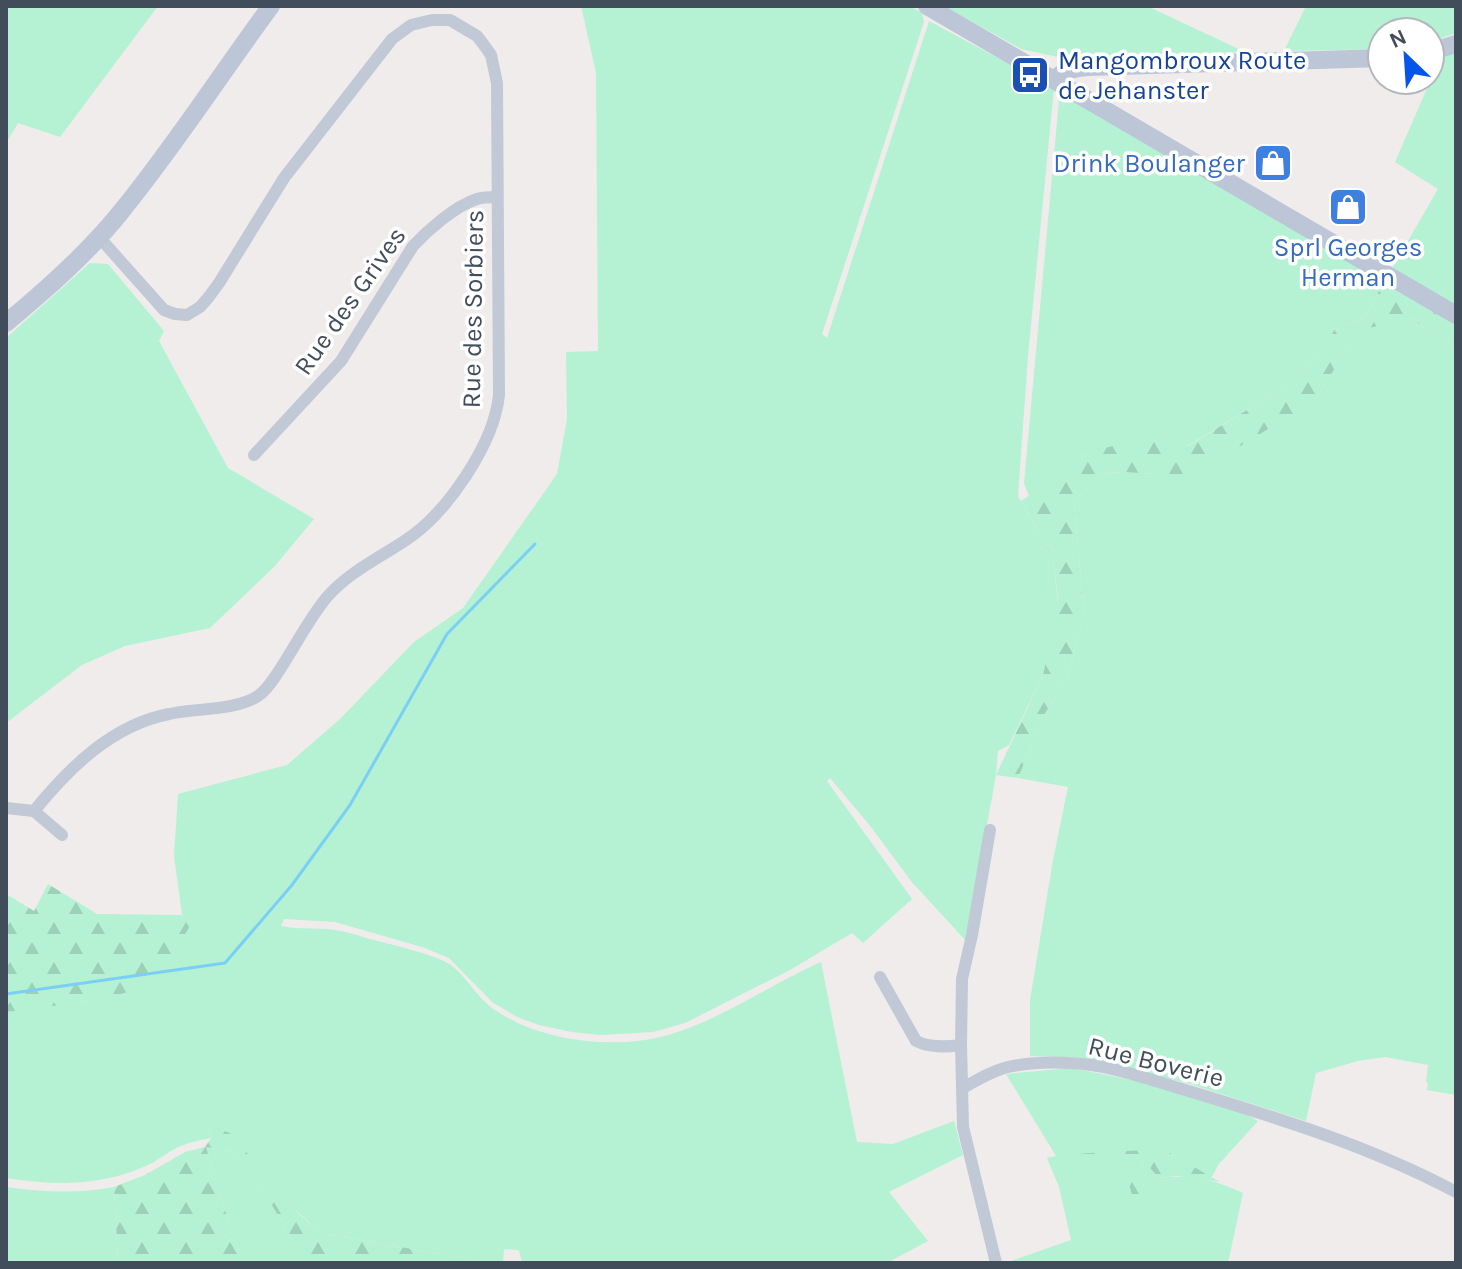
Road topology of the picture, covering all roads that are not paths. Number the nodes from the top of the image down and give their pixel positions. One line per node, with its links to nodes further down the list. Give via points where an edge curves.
1 (271, 6): 7 (main road, via 148,178)
2 (927, 6): 5 (main road)
3 (449, 14): 6 (street, Rue des Sorbiers, via 477,36 494,66); 7 (street, Rue des Sorbiers, via 411,25 392,39 284,178 200,307 187,315 164,310)
4 (1366, 58): 5 (main road, via 1087,67)
5 (1055, 80): 8 (main road)
6 (497, 197): 10 (street, Rue des Grives, via 476,199 426,232 341,361); 12 (street, Rue des Sorbiers, via 497,410 485,444 449,500 409,538 343,580 258,696 168,714 128,728 80,762)
7 (99, 237): 9 (main road)
8 (1456, 315)
9 (6, 323)
10 (254, 455)
11 (6, 808): 12 (street)
12 (34, 811): 14 (street)
13 (990, 830): 16 (street, via 962,979)
14 (62, 835)
15 (880, 977): 16 (street, via 916,1041)
16 (961, 1045): 17 (street)
17 (963, 1088): 18 (street, Rue Boverie, via 1006,1068 1029,1064 1109,1069 1328,1136); 19 (street, via 965,1141)
18 (1456, 1192)
19 (996, 1263)

